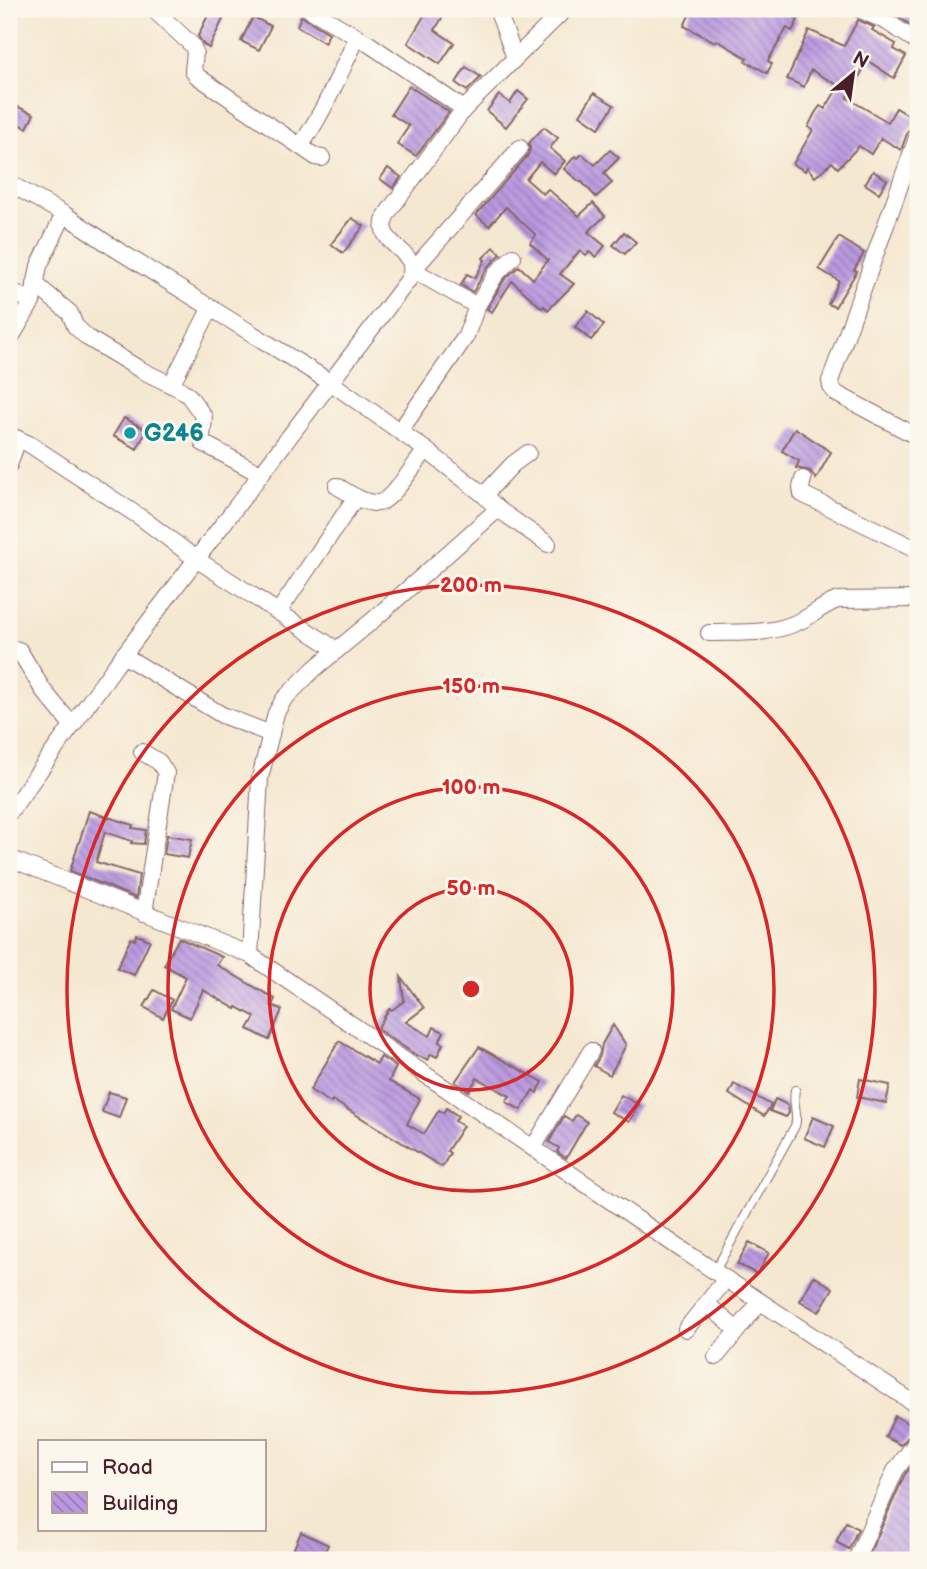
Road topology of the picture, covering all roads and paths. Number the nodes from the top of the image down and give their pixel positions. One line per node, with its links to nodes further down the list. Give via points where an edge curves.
1 (153, 9): 11 (street, via 192,45 197,76)
2 (497, 9): 8 (street)
3 (565, 9): 8 (street)
4 (859, 9): 7 (street)
5 (312, 10): 6 (street)
6 (357, 37): 9 (street); 11 (street, via 319,119)
7 (918, 42)
8 (515, 58): 9 (street)
9 (464, 108): 17 (street, via 383,225 388,239 412,263)
10 (918, 135): 28 (street, via 830,381 837,394)
11 (300, 146): 13 (street)
12 (520, 148): 17 (street)
13 (322, 158)
14 (9, 183): 15 (street)
15 (64, 214): 18 (street); 22 (street)
16 (513, 257): 21 (street, via 496,274)
17 (413, 270): 21 (street); 24 (street)
18 (35, 284): 20 (street); 25 (street, via 70,313 80,332)
19 (9, 289): 20 (street)
20 (32, 302): 23 (street)
21 (477, 306): 26 (street, via 466,336)
22 (211, 307): 24 (street); 25 (street)
23 (9, 341)
24 (330, 382): 26 (street); 32 (street)
25 (171, 384): 32 (street, via 189,396 204,417 204,443)
26 (400, 431): 29 (street)
27 (14, 437): 31 (street); 40 (street)
28 (918, 437)
29 (426, 450): 35 (street); 36 (street, via 384,502)
30 (528, 453): 35 (street)
31 (9, 465)
32 (260, 474): 40 (street)
33 (803, 479): 39 (street, via 802,494)
34 (337, 486): 36 (street)
35 (484, 495): 37 (street)
36 (356, 497): 42 (street)
37 (499, 509): 38 (street); 45 (street)
38 (548, 544)
39 (918, 550)
40 (196, 558): 42 (street); 46 (street)
41 (917, 599): 43 (street, via 838,600 775,631)
42 (279, 611): 45 (street)
43 (709, 633)
44 (9, 648): 47 (street, via 19,650)
45 (337, 650): 48 (street, via 284,699)
46 (123, 655): 47 (street); 48 (street, via 222,715)
47 (72, 725): 50 (street)
48 (271, 734): 53 (street, via 260,778)
49 (142, 752): 52 (street, via 159,762 166,773)
50 (9, 813)
51 (9, 858): 52 (street)
52 (144, 913): 53 (street)
53 (250, 956): 56 (street)
54 (591, 1051): 56 (street)
55 (795, 1090): 57 (lane, via 795,1126)
56 (533, 1148): 57 (street)
57 (721, 1275): 58 (street); 59 (street)
58 (760, 1302): 61 (street); 63 (street)
59 (707, 1304): 60 (street); 61 (street)
60 (686, 1329)
61 (737, 1330): 62 (street)
62 (716, 1357)
63 (918, 1406)
64 (918, 1440): 65 (street, via 895,1471)
65 (856, 1560)

